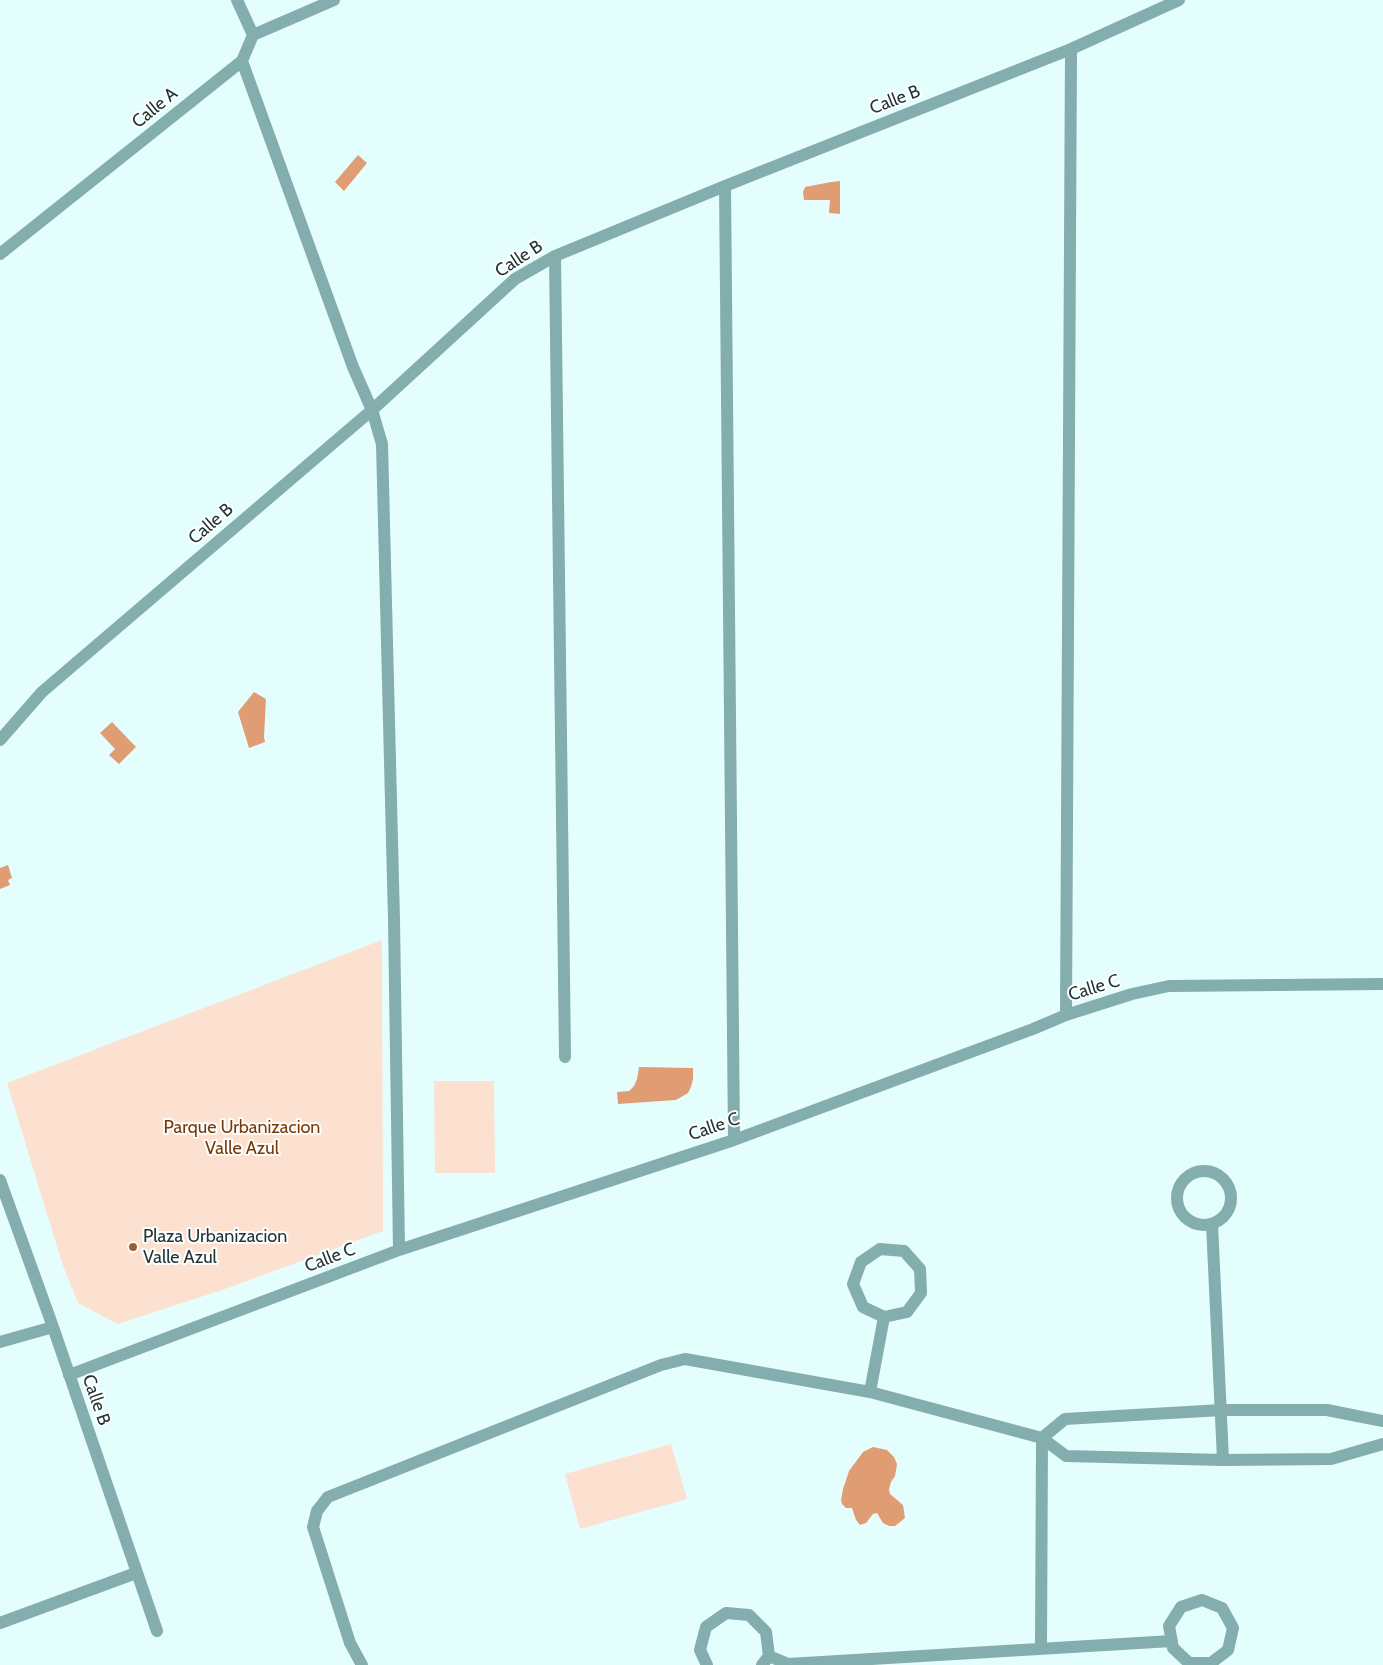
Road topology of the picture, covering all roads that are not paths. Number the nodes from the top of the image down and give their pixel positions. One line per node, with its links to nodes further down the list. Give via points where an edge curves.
1 (237, 0): 4 (street)
2 (334, 0): 4 (street)
3 (1179, 0): 5 (street, Calle B)
4 (253, 35): 6 (street, Calle A)
5 (1071, 49): 7 (street, Calle B); 13 (street)
6 (242, 61): 8 (street, Calle A); 10 (street, via 353,367)
7 (725, 186): 9 (street, Calle B); 15 (street)
8 (0, 254)
9 (555, 256): 10 (street, Calle B, via 515,279); 14 (street)
10 (372, 410): 11 (street, Calle B, via 42,692); 18 (street, via 382,444 384,479)
11 (0, 740)
12 (1383, 984): 13 (street, Calle C, via 1169,986)
13 (1066, 1015): 15 (street, Calle C)
14 (565, 1057)
15 (734, 1140): 18 (street, Calle C)
16 (0, 1180): 20 (street, Calle B)
17 (1212, 1224): 17 (street, via 1227,1213 1232,1195 1224,1178 1207,1170 1197,1171 1178,1188 1178,1205 1188,1220 1204,1226); 24 (street)
18 (399, 1250): 22 (street, Calle C)
19 (884, 1318): 19 (street, via 907,1312 921,1293 920,1269 904,1252 880,1249 860,1262 853,1284 863,1306); 23 (street)
20 (53, 1327): 21 (street); 22 (street, Calle B)
21 (0, 1342)
22 (68, 1375): 29 (street, Calle B)
23 (870, 1392): 26 (street); 35 (street, via 685,1360 661,1365 328,1496 317,1511 314,1527 350,1643)
24 (1222, 1410): 25 (street, via 1327,1410); 26 (street, via 1065,1419); 28 (street)
25 (1383, 1421)
26 (1042, 1438): 28 (street, via 1066,1456); 33 (street)
27 (1383, 1444): 28 (street, via 1331,1459)
28 (1223, 1460)
29 (136, 1573): 30 (street); 31 (street, Calle B)
30 (0, 1623)
31 (157, 1631)
32 (1172, 1641): 32 (street, via 1172,1648 1189,1663 1211,1664 1228,1650 1233,1628 1222,1608 1202,1600 1180,1607 1169,1626); 33 (street)
33 (1041, 1648): 34 (street, via 788,1664)
34 (765, 1660): 36 (street, via 766,1632 749,1615 726,1613 706,1627 700,1650)
35 (362, 1665)
36 (707, 1665)

